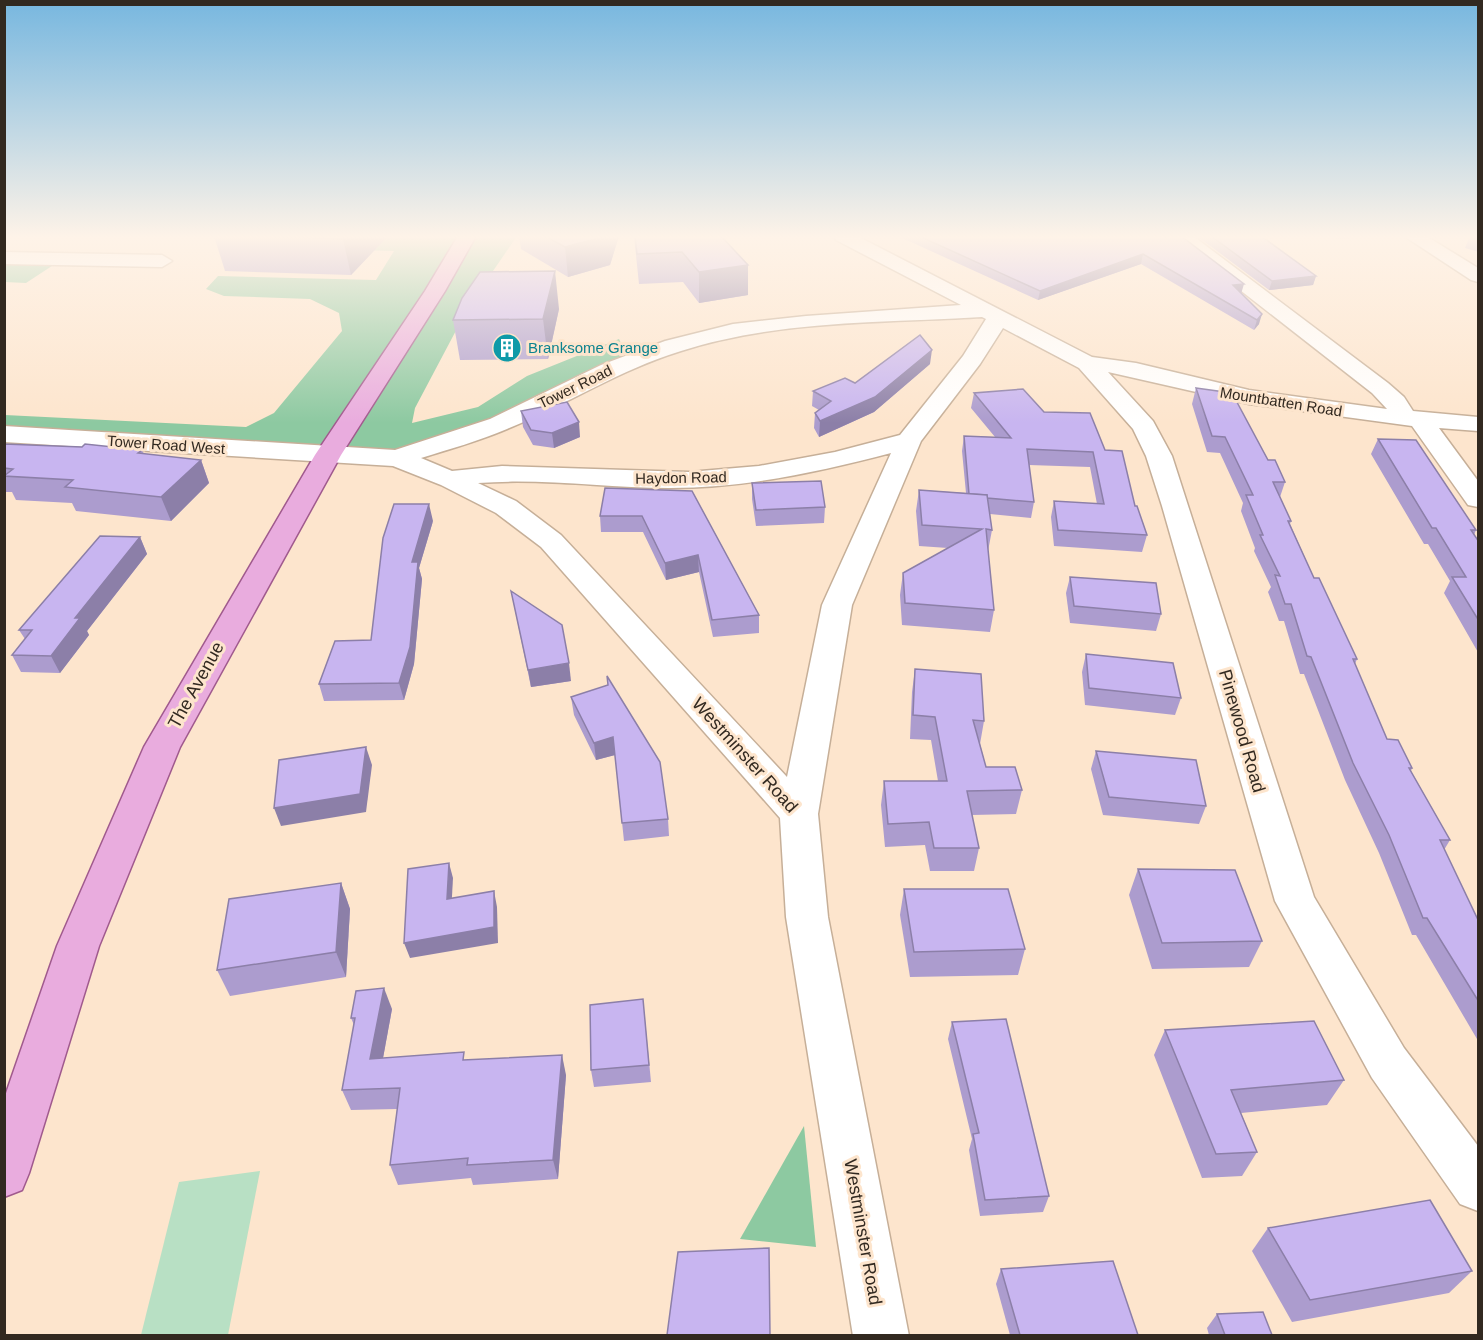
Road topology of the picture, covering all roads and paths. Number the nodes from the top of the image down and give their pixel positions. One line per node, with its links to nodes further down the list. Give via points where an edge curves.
1 (430, 299): 10 (main road, The Avenue)
2 (965, 299): 4 (street)
3 (1265, 299): 6 (street, via 1380,388)
4 (993, 313): 5 (street, Pinewood Road); 9 (street, via 972,359); 11 (street, Tower Road, via 806,322 733,332 673,346 609,370 499,424)
5 (1087, 363): 6 (street, Mountbatten Road, via 1111,364 1215,391 1306,408); 16 (street, Pinewood Road, via 1144,426 1159,456 1295,901 1388,1063)
6 (1412, 419): 7 (street, Mountbatten Road); 13 (street)
7 (1479, 424)
8 (4, 434): 10 (street, Tower Road West)
9 (909, 440): 12 (street, Haydon Road, via 779,472 709,479 506,473 477,473); 14 (street, via 837,606)
10 (328, 455): 11 (street); 15 (main road, The Avenue, via 162,747 78,946)
11 (397, 458): 12 (street, Westminster Road)
12 (450, 479): 14 (street, Westminster Road, via 506,507 551,541)
13 (1479, 499)
14 (799, 814): 17 (street, Westminster Road, via 807,917)
15 (4, 1173)
16 (1479, 1186)
17 (880, 1335)

